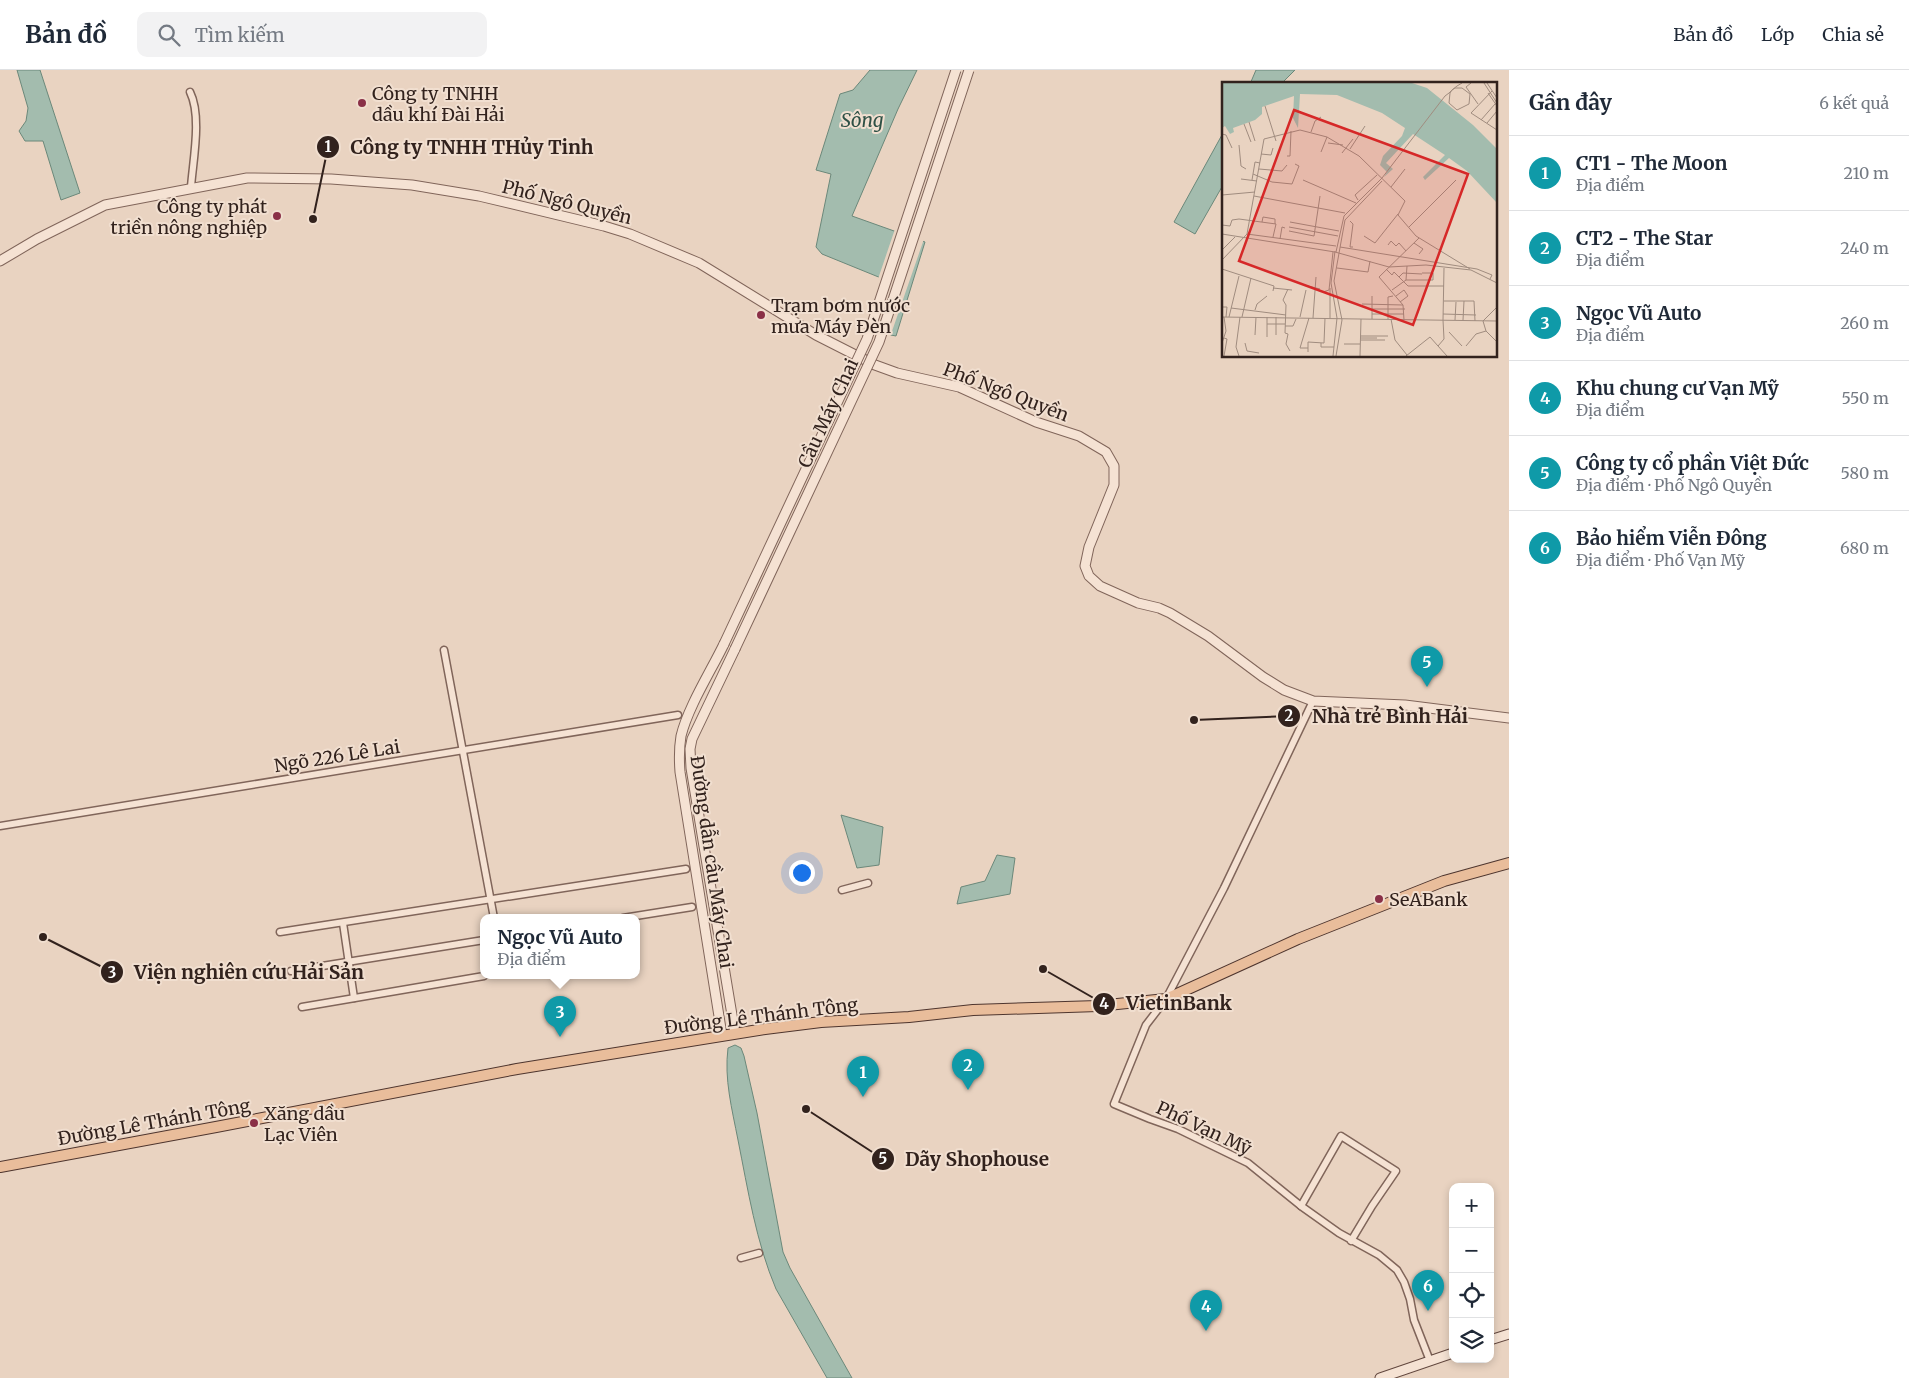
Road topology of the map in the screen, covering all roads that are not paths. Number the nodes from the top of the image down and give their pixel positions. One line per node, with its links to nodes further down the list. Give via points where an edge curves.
1 (956, 70): 6 (street, Cầu Máy Chai, bridge, via 867,339)
2 (969, 70): 7 (street, Cầu Máy Chai, bridge, via 879,342)
3 (190, 92): 4 (street, via 195,105)
4 (191, 187): 5 (street, Phố Ngô Quyền, via 94,209); 9 (street, Phố Ngô Quyền, via 247,178 331,179 412,185 479,196 604,226 699,263 816,335 875,365 958,387 1036,422 1080,436 1106,452 1114,466 1114,485 1089,547 1086,569 1090,577 1100,586 1170,613 1284,690)
5 (0, 261)
6 (724, 644): 32 (street, Đường dẫn cầu Máy Chai, via 688,715 679,752)
7 (735, 649): 31 (street, Đường dẫn cầu Máy Chai, via 695,732 690,750)
8 (444, 650): 12 (street)
9 (1313, 701): 11 (street, Phố Ngô Quyền, via 1405,705); 29 (street, Phố Vạn Mỹ, via 1224,888)
10 (678, 715): 12 (street, Ngõ 226 Lê Lai)
11 (1509, 718)
12 (462, 750): 13 (street, Ngõ 226 Lê Lai); 18 (street)
13 (0, 826)
14 (1509, 863): 29 (main road, Đường Lê Thánh Tông, via 1428,887 1298,939)
15 (686, 869): 18 (street)
16 (868, 883): 17 (street)
17 (842, 890)
18 (492, 900): 20 (street); 22 (street)
19 (692, 907): 21 (street)
20 (494, 914)
21 (640, 915)
22 (343, 923): 23 (street); 25 (street)
23 (280, 932)
24 (480, 941): 25 (street)
25 (349, 962): 26 (street); 28 (street)
26 (291, 972)
27 (480, 977): 28 (street)
28 (354, 998): 30 (street)
29 (1166, 999): 31 (main road, Đường Lê Thánh Tông, via 1098,1006 972,1010 821,1022); 34 (street, Phố Vạn Mỹ, via 1146,1025 1114,1104 1178,1129 1248,1163)
30 (302, 1007)
31 (735, 1033): 32 (main road, Đường Lê Thánh Tông)
32 (722, 1035): 33 (main road, Đường Lê Thánh Tông, via 517,1069)
33 (0, 1166)
34 (1301, 1206): 35 (street, Phố Vạn Mỹ); 35 (street, via 1341,1136 1396,1171)
35 (1351, 1241): 41 (street, Phố Vạn Mỹ, via 1379,1255 1397,1270 1407,1290 1414,1320)
36 (760, 1254): 37 (street)
37 (740, 1258)
38 (1509, 1334): 39 (street)
39 (1494, 1339)
40 (1449, 1354): 41 (street)
41 (1430, 1361): 42 (street)
42 (1380, 1378)

